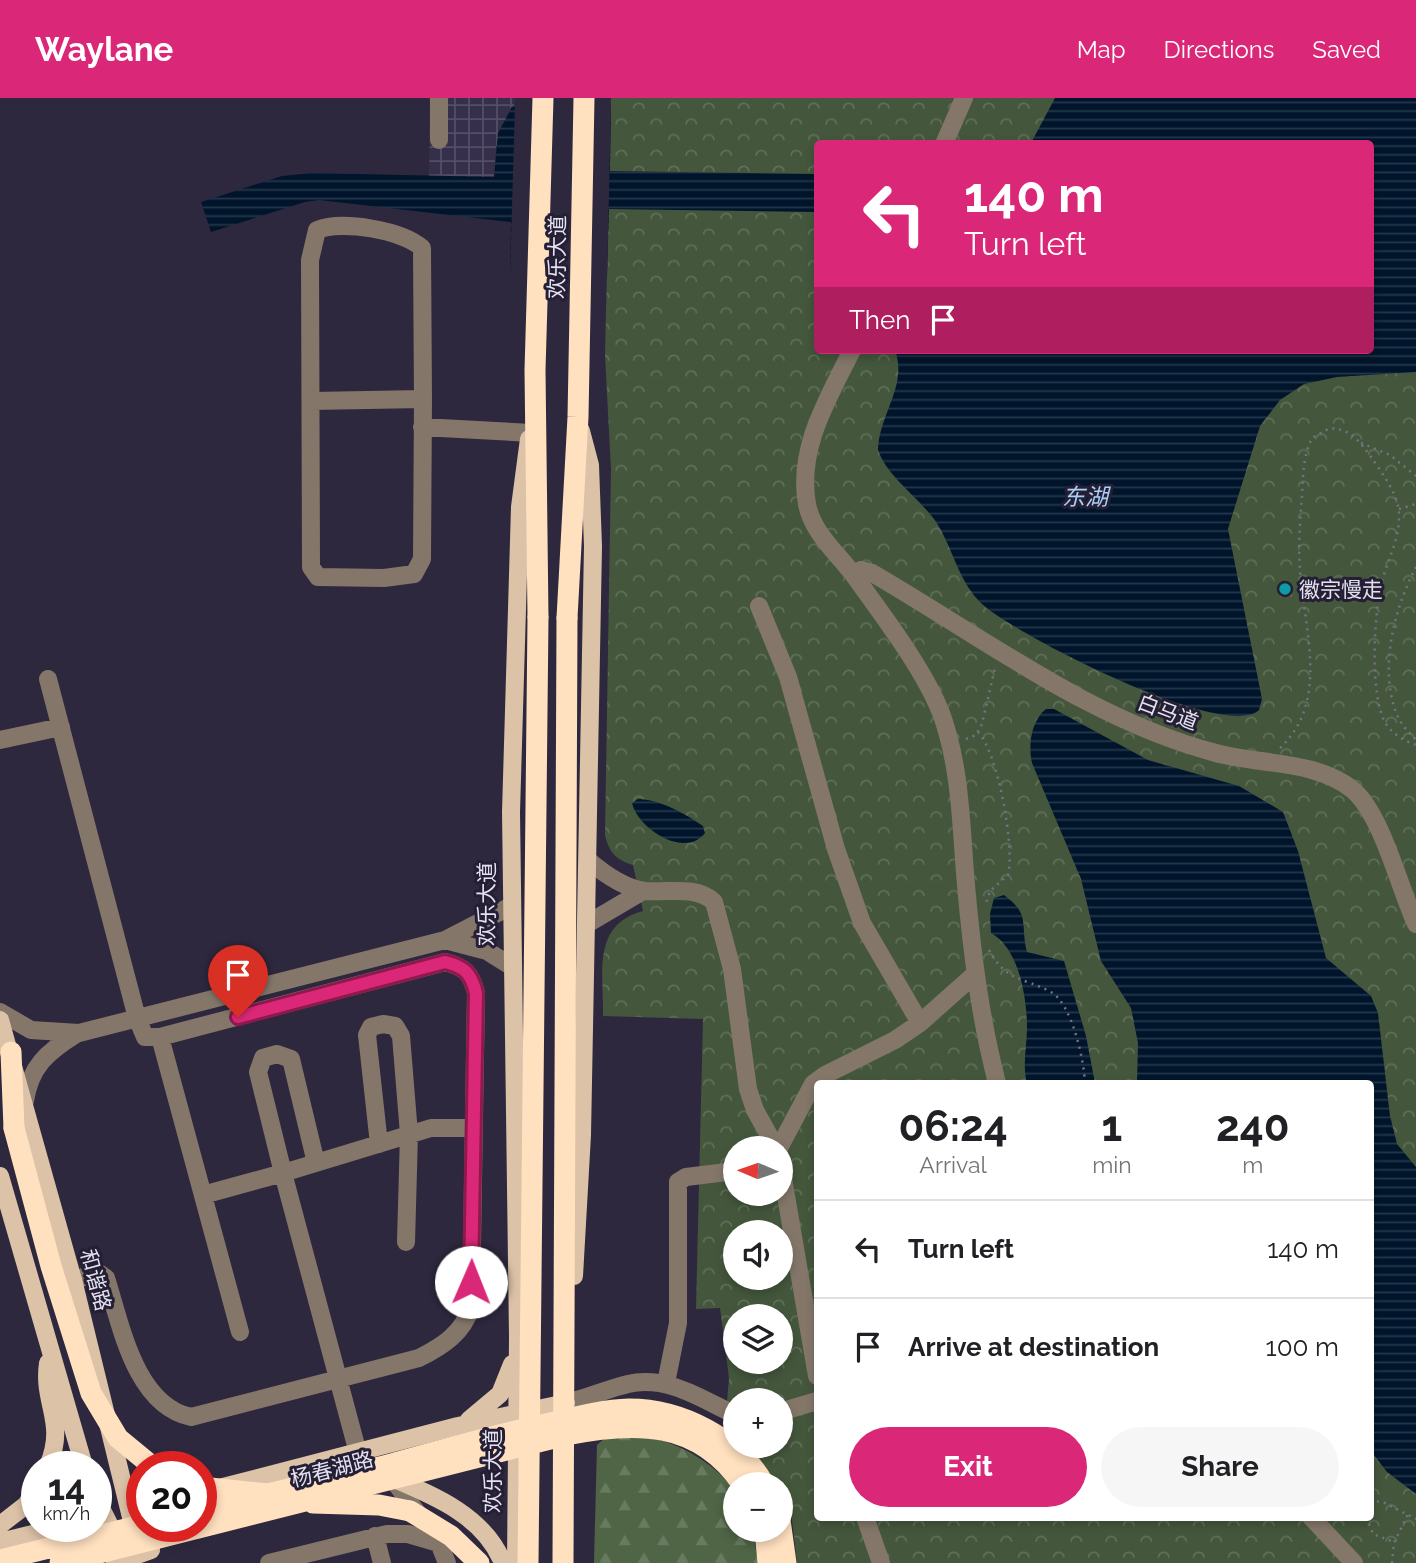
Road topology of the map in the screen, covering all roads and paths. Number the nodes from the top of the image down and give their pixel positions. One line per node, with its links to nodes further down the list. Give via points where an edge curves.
1 (439, 98): 5 (street)
2 (964, 98): 6 (street)
3 (543, 100): 11 (highway, 欢乐大道)
4 (584, 100): 10 (highway, 欢乐大道)
5 (439, 140)
6 (946, 140)
7 (850, 354): 18 (street, via 811,439 805,474 812,519)
8 (423, 399): 9 (street); 9 (street, via 422,248 412,240 356,226 327,226 317,230 310,260); 12 (street)
9 (311, 401): 12 (street, via 311,567 318,577 384,578 414,573 422,559)
10 (578, 417): 29 (main road, 欢乐大道, via 590,465 593,511); 120 (highway, 欢乐大道, bridge, via 567,618)
11 (532, 430): 12 (street); 31 (main road, 欢乐大道, via 520,507); 119 (highway, 欢乐大道, bridge, via 538,617)
12 (422, 433)
13 (1361, 443): 14 (path, via 1390,455); 16 (path); 28 (path, via 1346,431 1330,428 1312,438 1306,452 1299,536 1310,665 1308,697 1301,724)
14 (1416, 476)
15 (1416, 504): 16 (path)
16 (1399, 509): 27 (path, via 1398,533 1376,618 1376,665 1383,717 1395,733)
17 (1416, 567): 25 (path, via 1394,628 1391,671 1396,711)
18 (853, 574): 20 (street, 白马道, via 861,570 873,573); 26 (street, via 929,687)
19 (760, 606): 42 (street, via 788,677 836,849 862,923)
20 (999, 650): 23 (path); 28 (street, 白马道, via 1118,718 1217,754)
21 (48, 679): 22 (street)
22 (61, 727): 24 (street); 40 (street)
23 (978, 732): 26 (path); 32 (path, via 994,764 1010,853 1008,875 990,891)
24 (0, 740)
25 (1416, 740)
26 (949, 742): 38 (street, via 958,785)
27 (1416, 745)
28 (1267, 763): 34 (street, 白马道, via 1322,773 1356,793 1377,825)
29 (587, 860): 30 (street, via 610,877); 33 (main road, 欢乐大道)
30 (643, 891): 33 (street); 53 (street, via 698,893 718,907 732,970 748,1089)
31 (511, 906): 35 (street); 37 (main road, 欢乐大道)
32 (984, 913)
33 (587, 923): 72 (main road, 欢乐大道, via 582,1135)
34 (1416, 924)
35 (444, 940): 37 (street, via 488,951); 40 (street)
36 (986, 942): 48 (path, via 994,959 1012,977 1052,993 1060,1001 1073,1029)
37 (511, 965): 65 (main road, 欢乐大道)
38 (974, 975): 42 (street); 47 (street)
39 (0, 1012): 43 (street, via 31,1030)
40 (137, 1018): 43 (street); 44 (street, via 143,1035)
41 (0, 1020): 45 (main road, 和谐路)
42 (920, 1023): 46 (street)
43 (79, 1032): 50 (street, via 37,1064)
44 (160, 1037): 51 (street, via 445,962 462,966 476,993); 60 (street)
45 (11, 1052): 50 (main road, 和谐路); 81 (highway, bridge, via 14,1128 51,1266 91,1393 118,1438)
46 (820, 1080)
47 (996, 1080)
48 (1085, 1080)
49 (814, 1083): 54 (street)
50 (25, 1101): 63 (main road, 和谐路)
51 (474, 1128): 52 (street, via 431,1128); 68 (street, via 471,1307 465,1325 419,1357)
52 (409, 1134): 55 (street); 55 (street, via 401,1035 395,1026 371,1027 367,1035); 62 (street)
53 (769, 1136)
54 (790, 1136)
55 (379, 1144): 56 (street)
56 (316, 1163): 58 (street); 58 (street, via 291,1059 270,1056 258,1064 258,1072)
57 (723, 1172): 69 (street, via 678,1182 678,1323)
58 (283, 1173): 60 (street); 68 (street)
59 (0, 1176): 66 (main road)
60 (202, 1195): 64 (street)
61 (788, 1206): 67 (street)
62 (407, 1242)
63 (73, 1280): 68 (street, via 99,1273 106,1278 132,1359 157,1399 172,1413 191,1417); 83 (main road, 和谐路)
64 (240, 1332)
65 (517, 1337): 75 (main road, 欢乐大道); 76 (main road, via 510,1374 500,1394 477,1416)
66 (50, 1349): 79 (main road, via 46,1377 57,1427); 80 (main road)
67 (814, 1358)
68 (338, 1379): 82 (street)
69 (666, 1383): 70 (street, via 631,1383); 74 (street)
70 (598, 1396): 72 (street); 77 (street)
71 (814, 1402): 73 (street)
72 (566, 1403): 75 (main road, 杨春湖路); 77 (main road, 欢乐大道)
73 (793, 1408)
74 (723, 1409)
75 (517, 1413): 76 (main road, 杨春湖路); 78 (main road, 欢乐大道)
76 (458, 1426): 82 (main road, 杨春湖路)
77 (566, 1432): 78 (main road, 杨春湖路); 120 (main road, 欢乐大道)
78 (516, 1444): 111 (main road, 杨春湖路, via 309,1498); 118 (main road, 欢乐大道)
79 (53, 1451)
80 (80, 1451)
81 (134, 1451)
82 (358, 1454): 87 (main road, 杨春湖路)
83 (126, 1471)
84 (731, 1472): 91 (highway, bridge, via 716,1455 687,1438 634,1425 566,1435)
85 (755, 1472): 89 (highway, bridge, via 746,1459 707,1430 662,1413 632,1409 530,1427)
86 (392, 1478): 109 (street); 117 (main road, via 468,1518 490,1539)
87 (217, 1488)
88 (217, 1489): 89 (highway, bridge)
89 (268, 1494): 92 (highway)
90 (1374, 1501): 94 (path)
91 (300, 1503): 112 (highway, bridge); 116 (highway, bridge, via 369,1504 410,1511 451,1536)
92 (217, 1506)
93 (21, 1509): 100 (main road)
94 (1408, 1514): 96 (path); 108 (path)
95 (126, 1518): 110 (highway, bridge)
96 (1416, 1519)
97 (866, 1521): 123 (street)
98 (1315, 1521): 124 (street)
99 (1368, 1521): 108 (path, via 1373,1534)
100 (0, 1525)
101 (112, 1533): 111 (main road)
102 (375, 1536): 109 (street, via 408,1534); 113 (street); 114 (street)
103 (21, 1537): 104 (main road)
104 (0, 1542)
105 (133, 1542): 111 (main road, 和谐路)
106 (766, 1542): 121 (highway)
107 (783, 1542): 122 (highway)
108 (1394, 1542): 125 (path)
109 (439, 1543): 115 (street)
110 (0, 1560)
111 (130, 1560)
112 (60, 1563)
113 (269, 1563)
114 (382, 1563)
115 (447, 1563)
116 (479, 1563)
117 (503, 1563)
118 (516, 1563)
119 (528, 1563)
120 (563, 1563)
121 (768, 1563)
122 (786, 1563)
123 (881, 1563)
124 (1354, 1563)
125 (1392, 1563)

